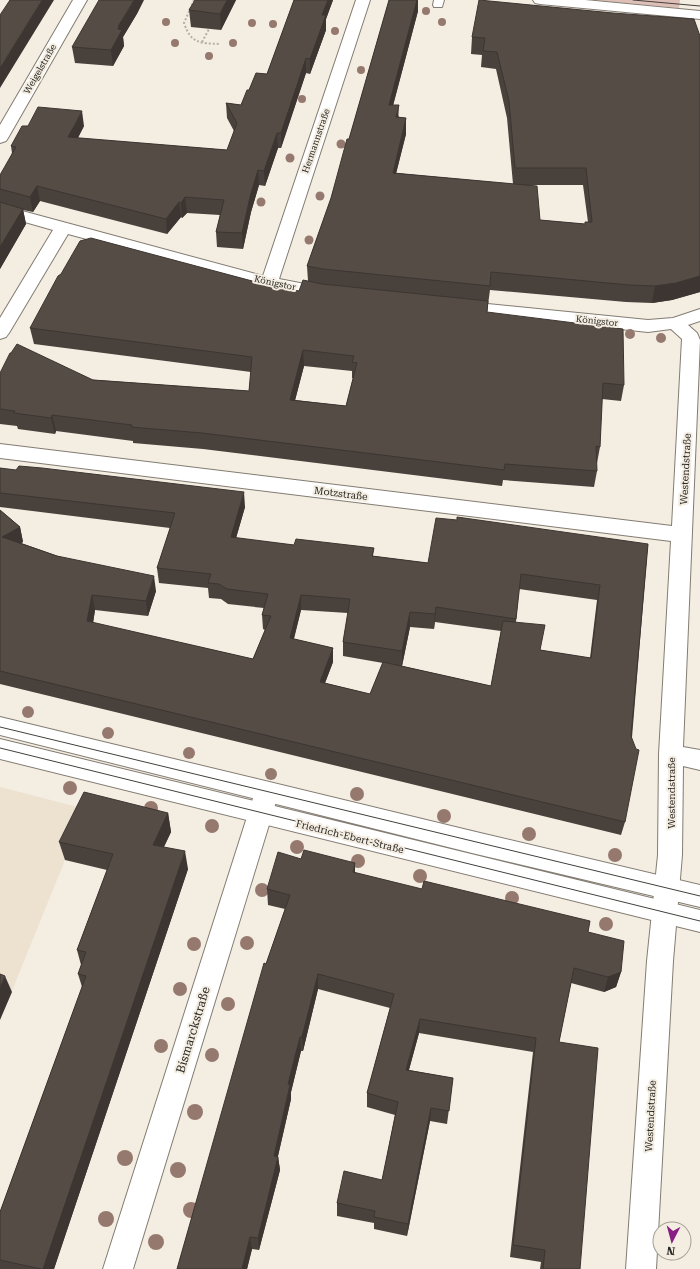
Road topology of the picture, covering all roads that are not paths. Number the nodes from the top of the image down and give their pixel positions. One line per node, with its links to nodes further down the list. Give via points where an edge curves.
1 (80, 0): 5 (street, Weigelstraße)
2 (364, 0): 8 (street, Hermannstraße)
3 (540, 0): 4 (street)
4 (700, 15)
5 (0, 138)
6 (0, 210): 7 (street, Königstor)
7 (63, 226): 8 (street, Königstor); 13 (street)
8 (269, 283): 9 (street, Königstor)
9 (348, 296)
10 (445, 306): 12 (street, Königstor, via 648,326)
11 (700, 315): 12 (street, Königstor)
12 (675, 323): 15 (street, Westendstraße, via 691,337)
13 (0, 333)
14 (0, 451): 15 (street, Motzstraße)
15 (682, 535): 18 (street, Westendstraße)
16 (0, 726): 20 (street, Friedrich-Ebert-Straße)
17 (0, 749): 20 (street, Friedrich-Ebert-Straße)
18 (671, 754): 19 (street); 21 (street, Westendstraße, via 670,855)
19 (700, 760)
20 (264, 803): 21 (street, Friedrich-Ebert-Straße); 23 (street, Friedrich-Ebert-Straße); 25 (street, Bismarckstraße)
21 (667, 888): 22 (street, Friedrich-Ebert-Straße); 23 (street, Westendstraße)
22 (700, 896)
23 (665, 913): 24 (street, Friedrich-Ebert-Straße); 26 (street, Westendstraße)
24 (700, 921)
25 (118, 1269)
26 (641, 1269)

